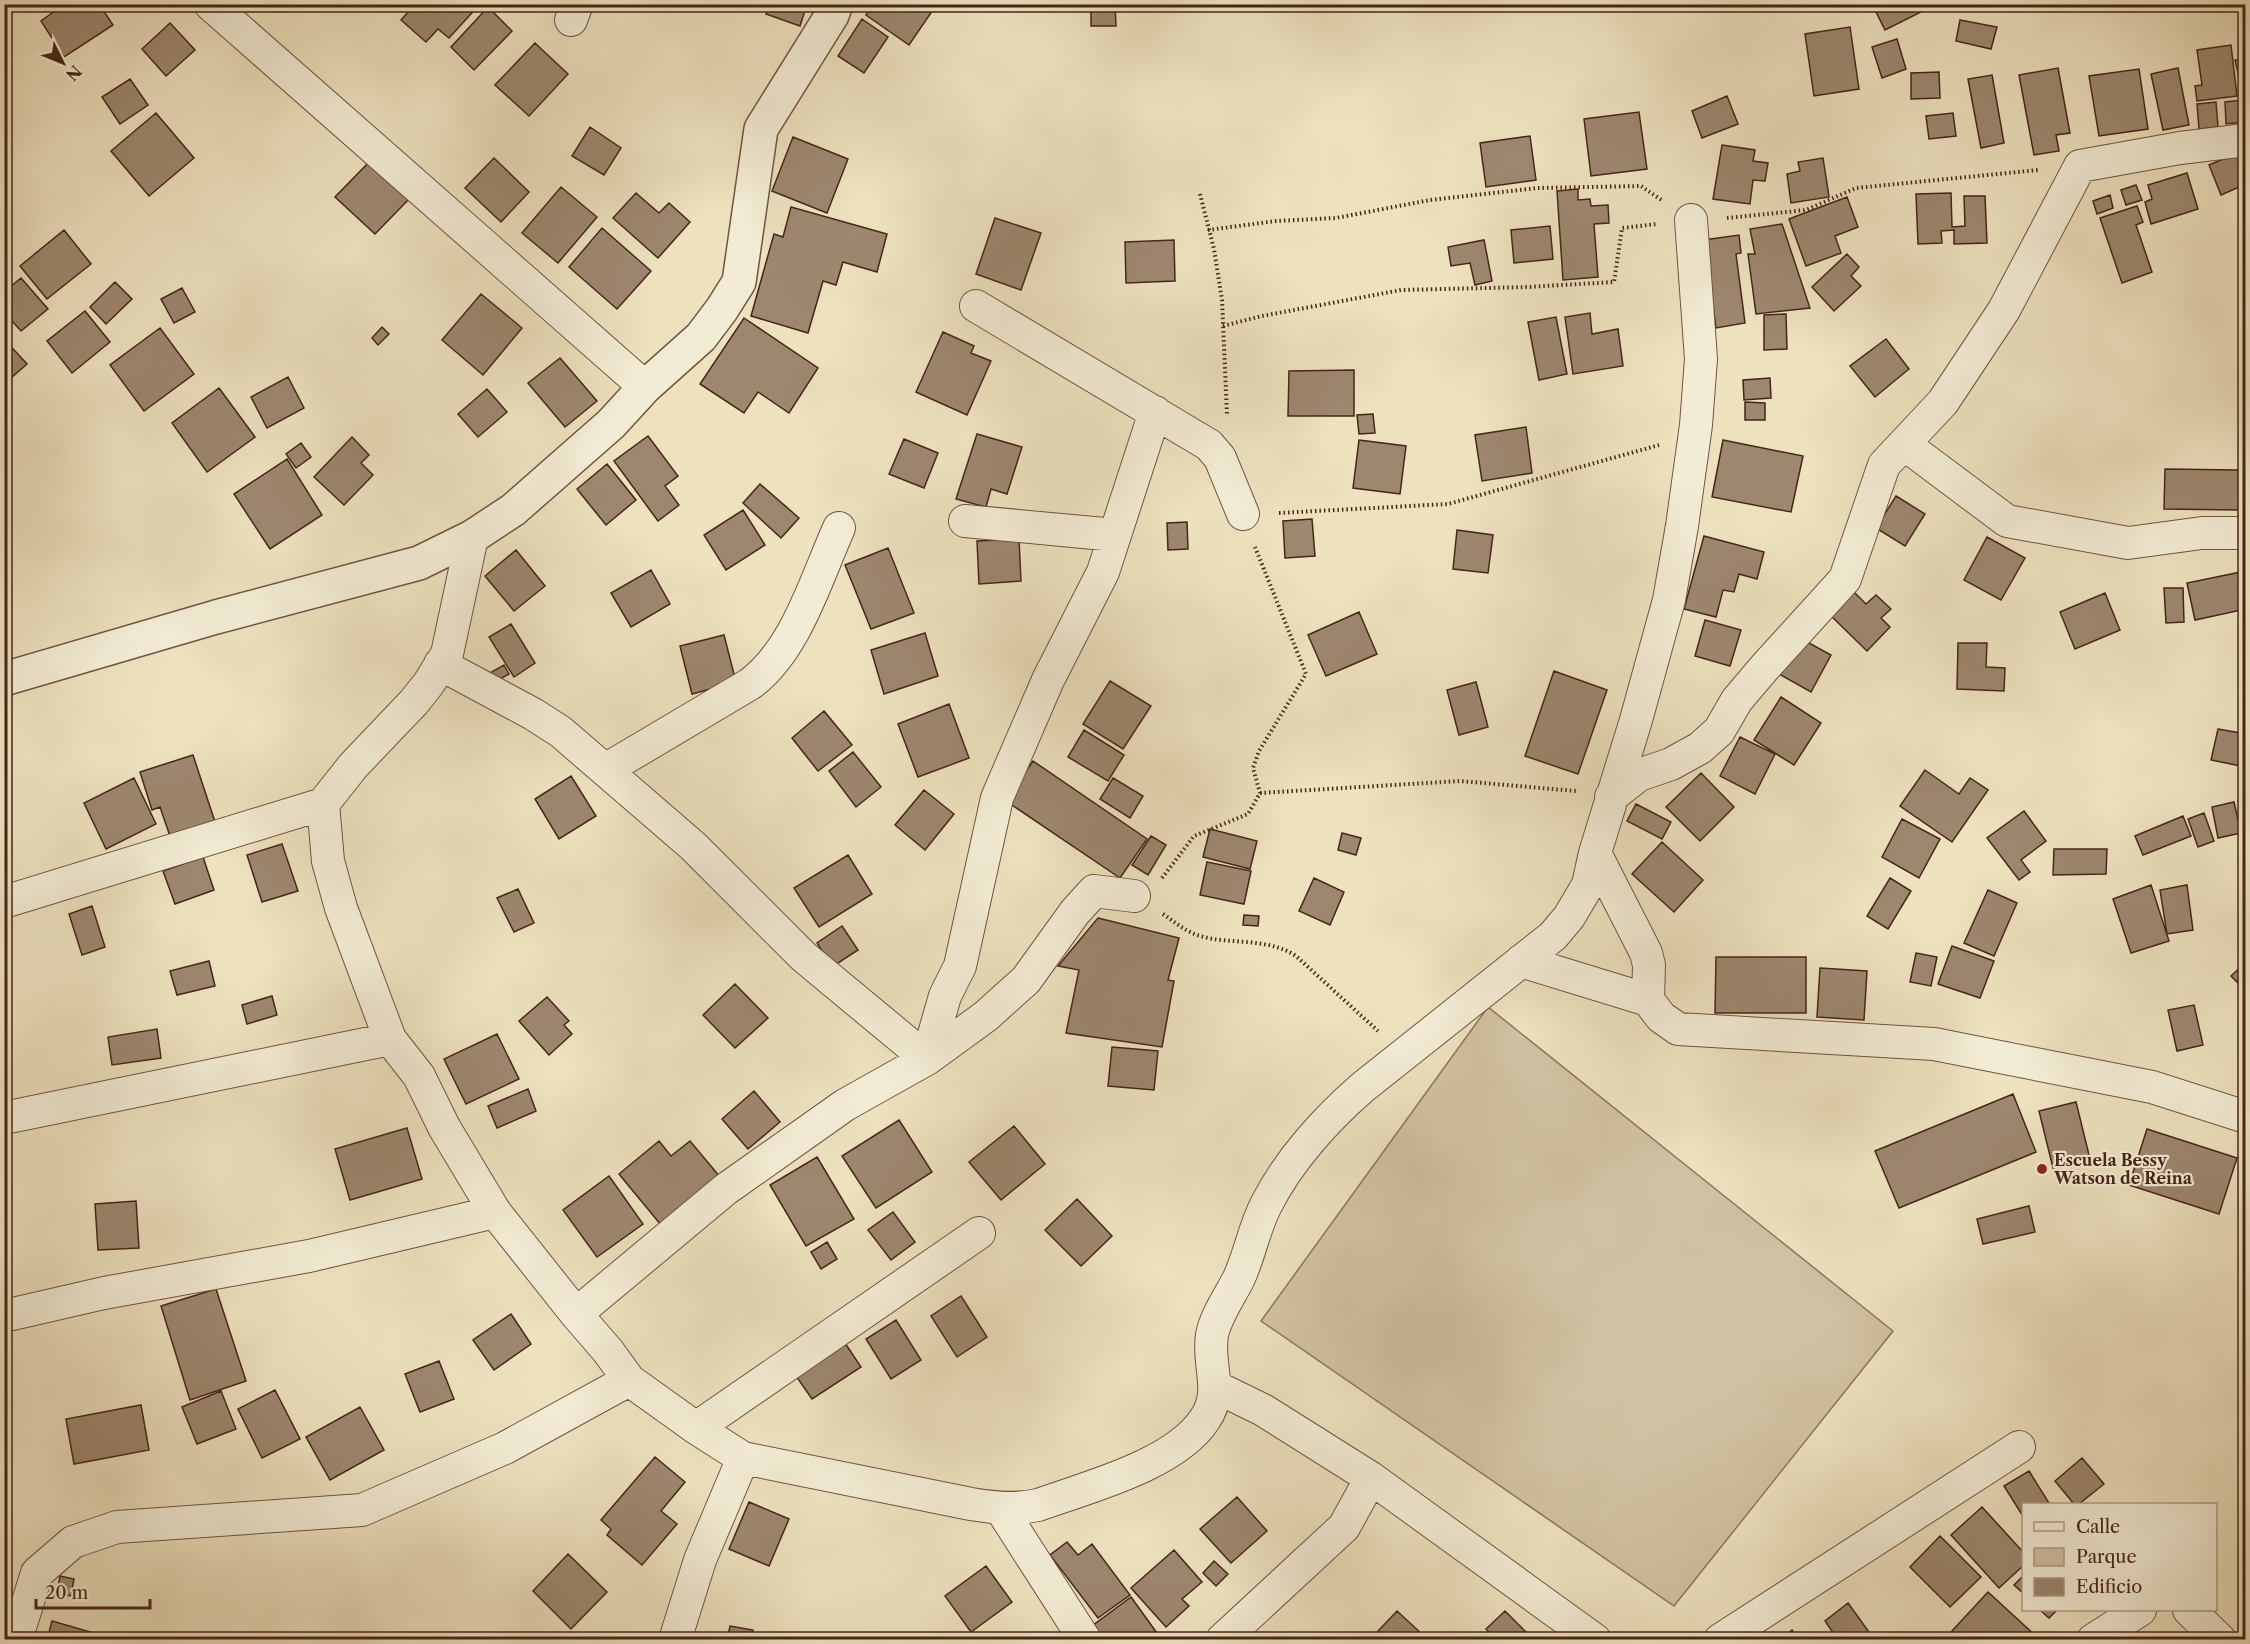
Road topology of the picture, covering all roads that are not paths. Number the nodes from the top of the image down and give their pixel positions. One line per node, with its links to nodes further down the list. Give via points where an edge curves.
1 (210, 4): 6 (street)
2 (836, 4): 6 (street, via 761,129 739,282 701,337)
3 (2246, 140): 8 (street, via 2080,166 2004,310 1943,402)
4 (1691, 220): 18 (street, via 1701,359 1694,443 1669,600)
5 (976, 306): 7 (street)
6 (645, 387): 14 (street, via 611,424 522,502)
7 (1155, 412): 9 (street, via 1209,445 1220,458); 13 (street)
8 (1904, 444): 12 (street, via 2007,521 2128,543 2202,533); 18 (street, via 1884,465 1845,579 1737,700 1719,731 1700,748 1639,776)
9 (1243, 514)
10 (964, 521): 13 (street)
11 (839, 528): 17 (street, via 792,634 764,673)
12 (2246, 533)
13 (1115, 535): 26 (street, via 1103,572 1048,680 997,798 960,966 945,996)
14 (472, 537): 15 (street, via 447,654); 16 (street, via 419,563)
15 (440, 664): 17 (street, via 533,714); 19 (street, via 414,702)
16 (4, 679)
17 (605, 770): 26 (street, via 693,846 804,957)
18 (1611, 797): 20 (street)
19 (323, 804): 22 (street); 25 (street, via 328,861 341,908)
20 (1595, 853): 23 (street, via 1588,885 1575,908 1552,936); 24 (street, via 1646,952)
21 (1134, 896): 26 (street, via 1094,891 1026,980 986,1016)
22 (4, 902)
23 (1521, 961): 24 (street); 34 (street, via 1330,1116 1307,1144 1266,1204 1240,1276 1212,1334)
24 (1648, 1000): 27 (street, via 1661,1017 1678,1029 1934,1044 2152,1087)
25 (390, 1039): 28 (street); 29 (street, via 419,1077)
26 (927, 1059): 31 (street, via 845,1105 726,1189)
27 (2246, 1117)
28 (4, 1118)
29 (495, 1212): 31 (street); 32 (street, via 309,1256 104,1293)
30 (979, 1233): 35 (street)
31 (576, 1314): 33 (street)
32 (4, 1316)
33 (629, 1380): 35 (street); 42 (street, via 505,1448 362,1510 117,1527 73,1542 37,1573)
34 (1216, 1387): 38 (street, via 1263,1410); 39 (street, via 1214,1403 1205,1420 1170,1452 1127,1473 1038,1505)
35 (696, 1428): 37 (street)
36 (2019, 1447): 47 (street)
37 (743, 1458): 39 (street); 43 (street, via 700,1560)
38 (1371, 1478): 45 (street, via 1344,1527); 46 (street)
39 (1001, 1509): 44 (street)
40 (2138, 1611): 48 (street)
41 (2190, 1611): 49 (street)
42 (16, 1640)
43 (675, 1640)
44 (1085, 1640)
45 (1222, 1640)
46 (1595, 1640)
47 (1720, 1640)
48 (2093, 1640)
49 (2220, 1640)

